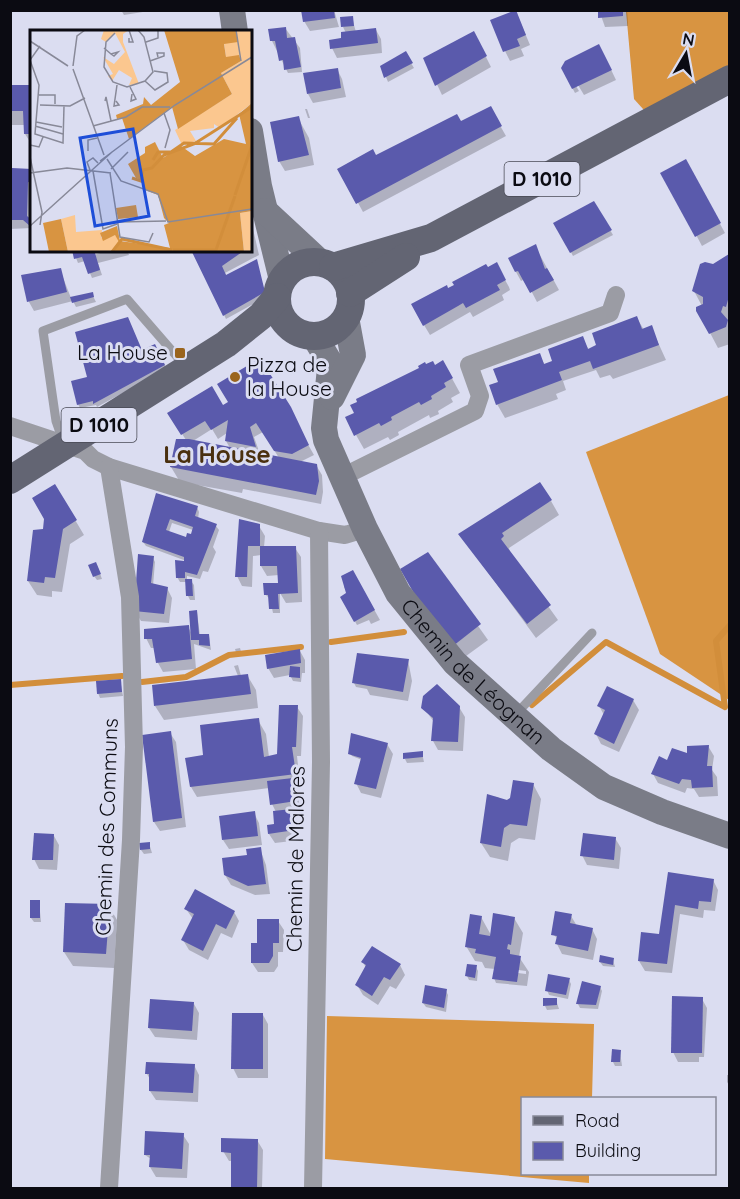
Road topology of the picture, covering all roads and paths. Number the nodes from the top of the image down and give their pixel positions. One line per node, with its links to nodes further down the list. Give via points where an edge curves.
1 (232, 10): 2 (street)
2 (233, 30)
3 (729, 80): 6 (main road, D 1010)
4 (252, 142): 5 (street)
5 (265, 210): 7 (street); 8 (street)
6 (431, 238): 7 (main road, D 1010); 10 (main road, D 1010)
7 (327, 265): 8 (main road, via 295,267); 10 (main road, via 347,283)
8 (280, 288): 11 (main road, via 278,309 284,320); 12 (main road, D 1010, via 261,316)
9 (615, 295): 18 (street, via 610,313 469,365 480,396 475,411)
10 (348, 305): 11 (main road, via 336,328); 14 (street, Chemin de Léognan, via 352,355)
11 (303, 332): 12 (main road, D 1010); 14 (street, Chemin de Léognan, via 329,361)
12 (226, 344): 13 (main road, D 1010)
13 (188, 368): 16 (main road, D 1010); 16 (lane, via 127,298 44,331 56,421)
14 (326, 407): 18 (street, Chemin de Léognan, via 326,440)
15 (10, 426): 16 (street)
16 (65, 446): 17 (street, via 85,451); 19 (main road, D 1010)
17 (109, 467): 21 (street); 25 (street, Chemin des Communs, via 130,597 134,715 131,840)
18 (342, 477): 20 (street, Chemin de Léognan)
19 (10, 480)
20 (365, 529): 21 (street, via 345,535); 23 (street, Chemin de Léognan, via 398,593 437,644)
21 (319, 531): 26 (street, Chemin de Malores, via 321,762)
22 (592, 633): 23 (lane)
23 (513, 717): 24 (street, Chemin de Léognan, via 604,787)
24 (729, 836)
25 (108, 1188)
26 (313, 1188)

